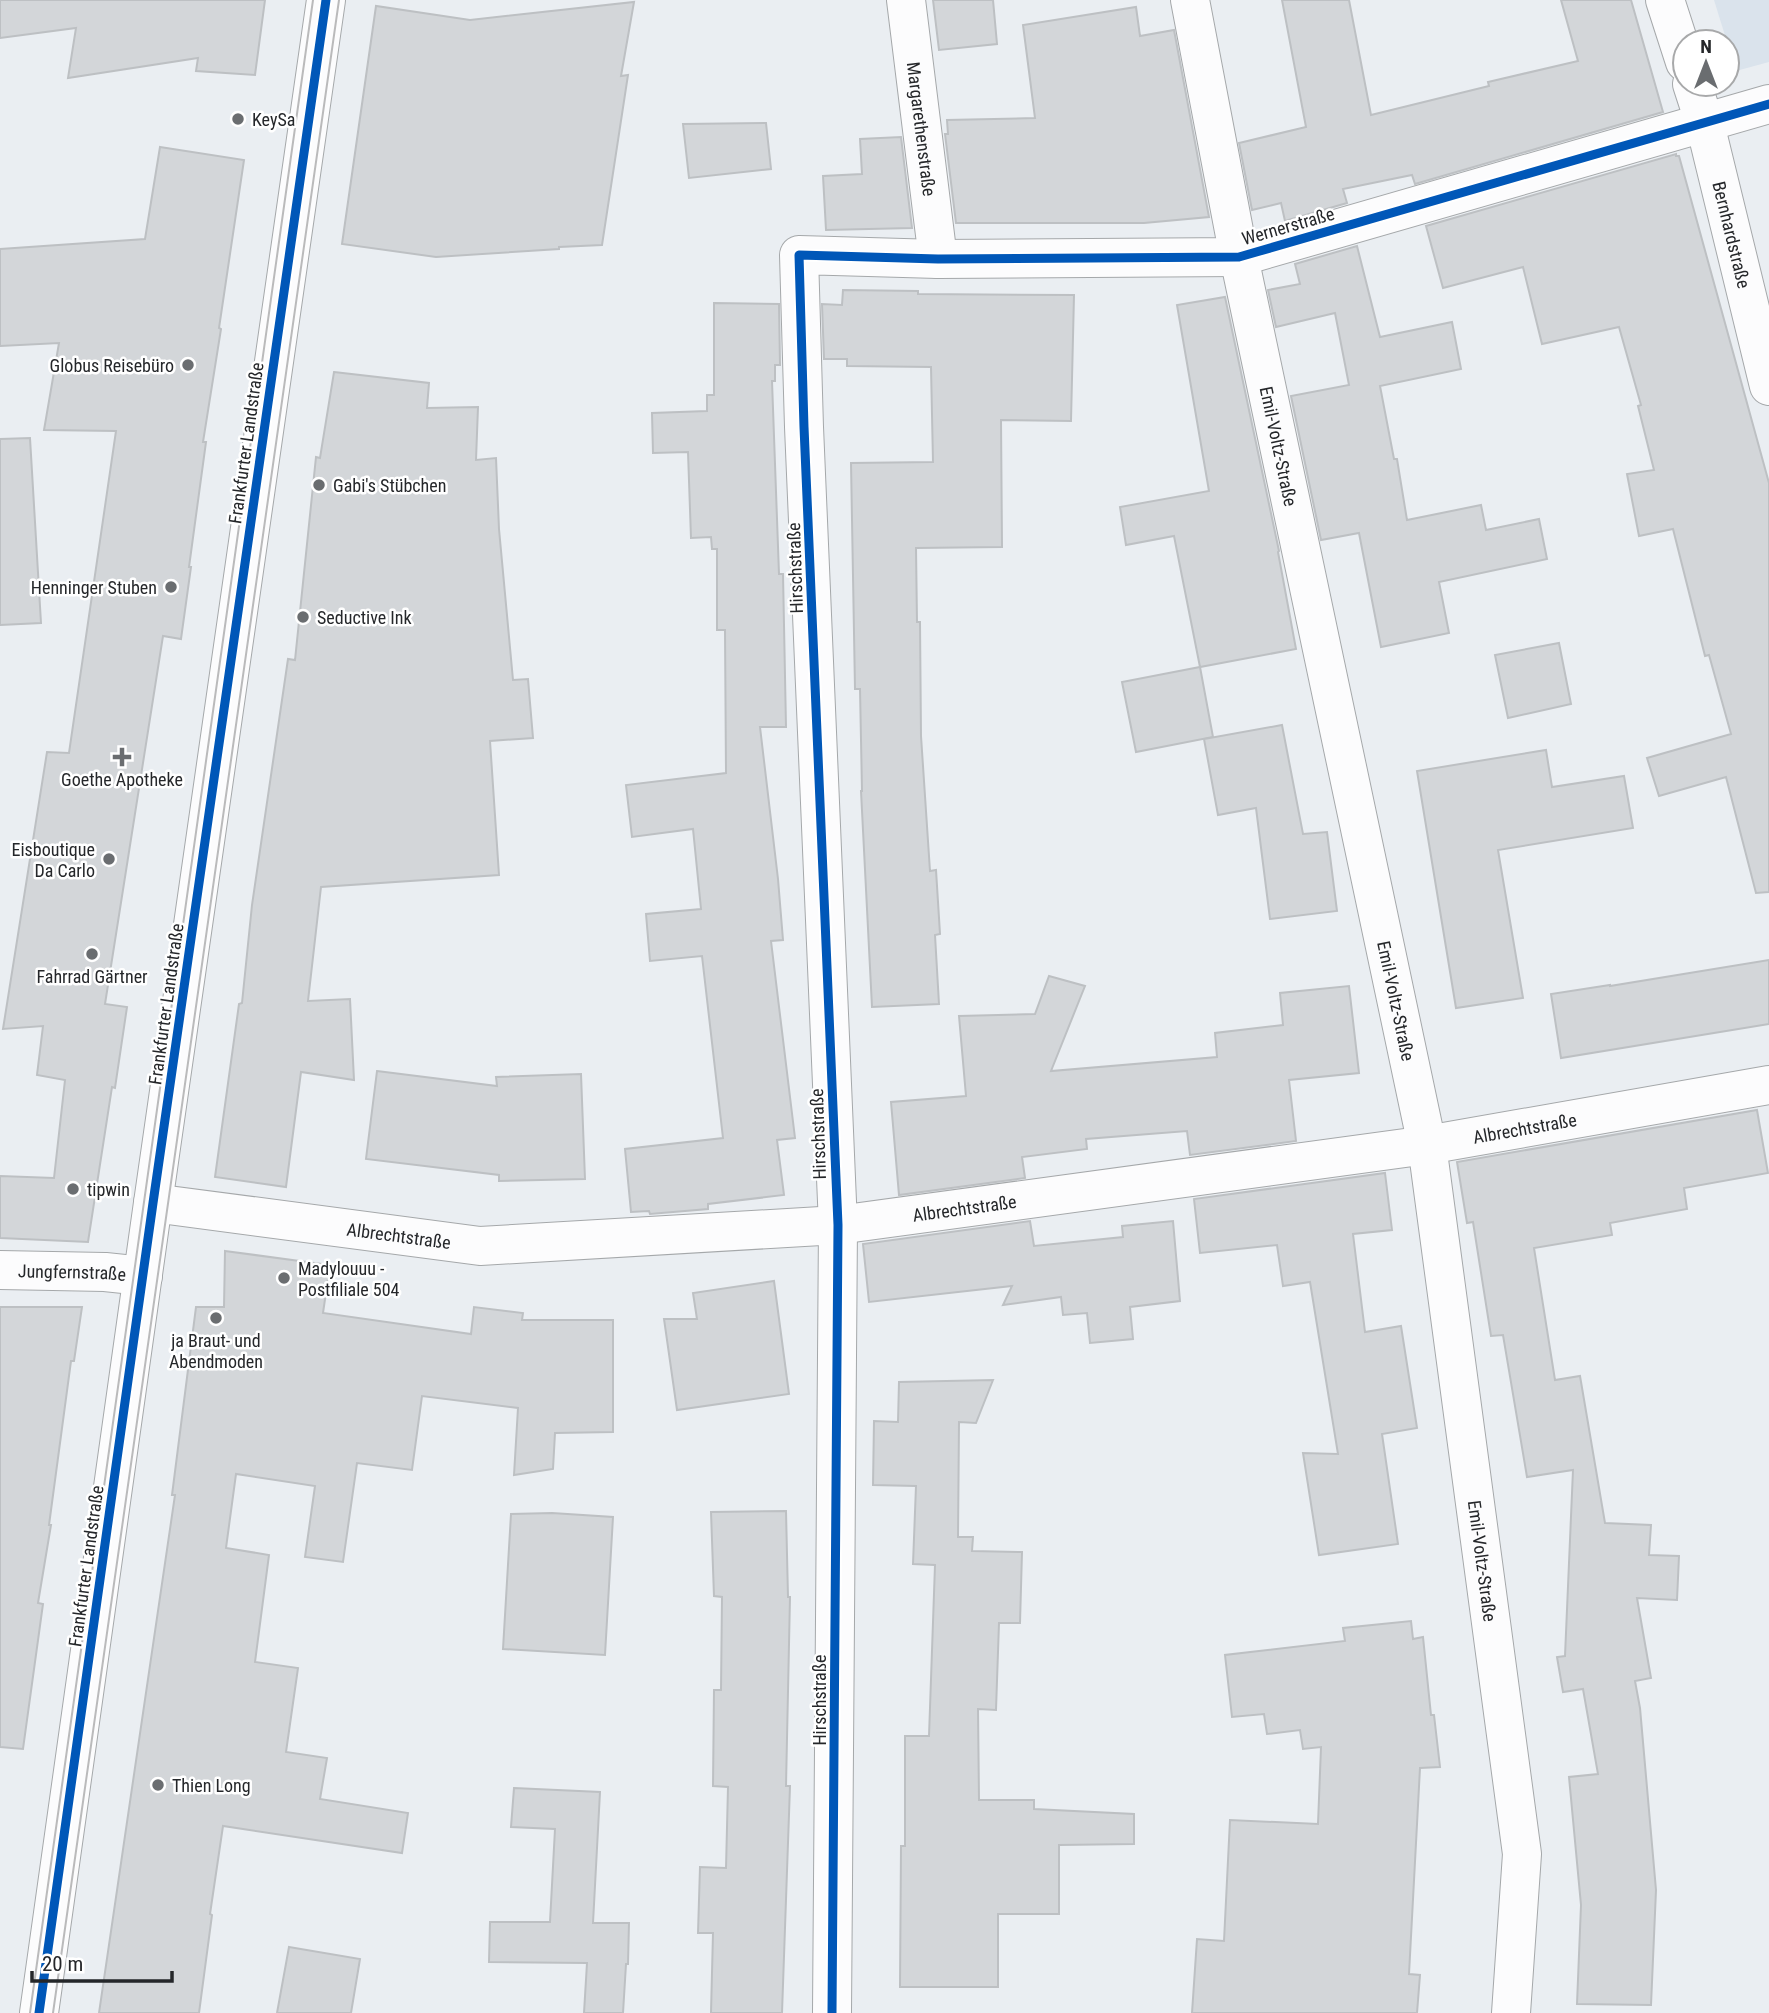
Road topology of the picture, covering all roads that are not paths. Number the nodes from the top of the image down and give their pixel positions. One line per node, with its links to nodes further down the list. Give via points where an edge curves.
1 (326, 0): 15 (street, Frankfurter Landstraße)
2 (906, 0): 11 (street, Margarethenstraße)
3 (1190, 0): 10 (street, Emil-Voltz-Straße)
4 (1665, 0): 5 (street)
5 (1674, 28)
6 (1697, 98): 8 (street, Bernhardstraße)
7 (1769, 104): 8 (street, Wernerstraße)
8 (1705, 124): 10 (street, Wernerstraße); 12 (street, Bernhardstraße)
9 (799, 255): 11 (street, Wernerstraße); 16 (street, Hirschstraße)
10 (1239, 257): 11 (street, Wernerstraße); 14 (street, Emil-Voltz-Straße)
11 (938, 258)
12 (1769, 386)
13 (1769, 1085): 14 (street, Albrechtstraße)
14 (1427, 1145): 16 (street, Albrechtstraße); 21 (street, Emil-Voltz-Straße, via 1522,1854)
15 (153, 1203): 16 (street, Albrechtstraße, via 480,1246); 18 (street, Frankfurter Landstraße)
16 (838, 1225): 20 (street, Hirschstraße)
17 (0, 1270): 18 (street, Jungfernstraße)
18 (143, 1276): 19 (street, Frankfurter Landstraße)
19 (39, 2013)
20 (832, 2013)
21 (1511, 2013)

